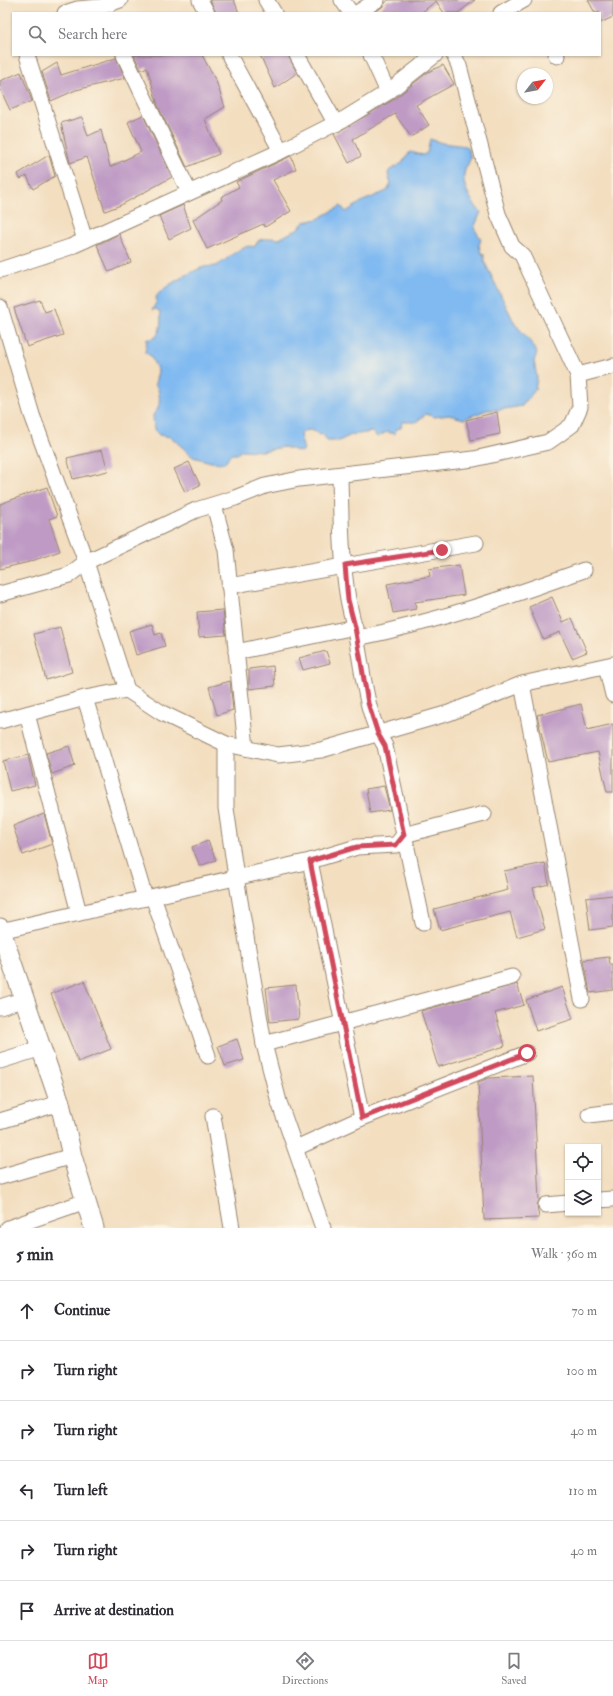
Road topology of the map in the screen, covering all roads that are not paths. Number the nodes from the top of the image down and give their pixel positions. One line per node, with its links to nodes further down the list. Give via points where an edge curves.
1 (120, 0): 6 (street)
2 (200, 0): 8 (street)
3 (266, 0): 9 (street)
4 (342, 0): 10 (street)
5 (377, 0): 11 (street)
6 (101, 7): 7 (street, via 78,8)
7 (68, 12)
8 (206, 12)
9 (273, 12)
10 (350, 12)
11 (359, 12)
12 (27, 56): 23 (street)
13 (124, 56): 22 (street)
14 (230, 56): 21 (street)
15 (298, 56): 20 (street)
16 (371, 56): 19 (street)
17 (434, 56): 19 (street)
18 (454, 56): 27 (street, via 498,214 512,246 522,255)
19 (388, 92): 20 (street)
20 (336, 124): 21 (street)
21 (281, 151): 22 (street)
22 (188, 192): 23 (street)
23 (86, 240): 24 (street)
24 (0, 270)
25 (0, 307): 31 (street, via 32,415)
26 (613, 366): 27 (street)
27 (578, 375): 28 (street, via 580,407 572,425 548,442 474,459)
28 (340, 475): 29 (street, via 265,486); 32 (street)
29 (214, 505): 31 (street, via 196,510); 34 (street, via 226,550)
30 (476, 543): 32 (street)
31 (86, 562): 35 (street, via 69,575); 40 (street)
32 (345, 565): 34 (street); 36 (street, via 348,600)
33 (584, 570): 36 (street, via 471,609 402,628)
34 (229, 586): 37 (street)
35 (0, 594)
36 (356, 632): 37 (street); 45 (street, via 368,703)
37 (236, 652): 47 (street)
38 (610, 665): 39 (street); 41 (street)
39 (522, 684): 45 (street, via 449,713); 58 (street)
40 (127, 690): 42 (street); 46 (street, via 162,713)
41 (613, 694)
42 (85, 698): 43 (street); 52 (street)
43 (27, 714): 44 (street); 53 (street)
44 (0, 721)
45 (378, 734): 47 (street, via 321,750 278,754); 49 (street, via 385,746)
46 (226, 744): 47 (street); 51 (street, via 226,808)
47 (246, 748)
48 (484, 814): 49 (street)
49 (404, 835): 50 (street, via 396,845 357,847); 54 (street)
50 (310, 861): 51 (street); 60 (street)
51 (236, 877): 52 (street); 61 (street)
52 (149, 898): 53 (street); 64 (street)
53 (79, 913): 55 (street)
54 (423, 923)
55 (0, 930): 57 (street)
56 (512, 977): 60 (street)
57 (25, 999): 59 (street); 62 (street)
58 (582, 999)
59 (0, 1007)
60 (343, 1023): 61 (street); 70 (street)
61 (264, 1044): 72 (street, via 279,1102)
62 (42, 1048): 65 (street); 66 (street)
63 (527, 1053): 70 (street)
64 (208, 1056)
65 (0, 1061)
66 (60, 1103): 71 (street); 73 (street)
67 (613, 1112): 68 (street)
68 (589, 1115)
69 (213, 1116): 82 (street)
70 (362, 1118): 72 (street)
71 (0, 1121)
72 (296, 1148): 83 (street)
73 (72, 1156): 74 (street); 77 (street)
74 (0, 1177)
75 (613, 1199): 76 (street)
76 (601, 1200)
77 (86, 1201): 80 (street); 81 (street)
78 (565, 1203): 79 (street)
79 (546, 1205)
80 (8, 1228)
81 (94, 1228)
82 (232, 1228)
83 (323, 1228)

